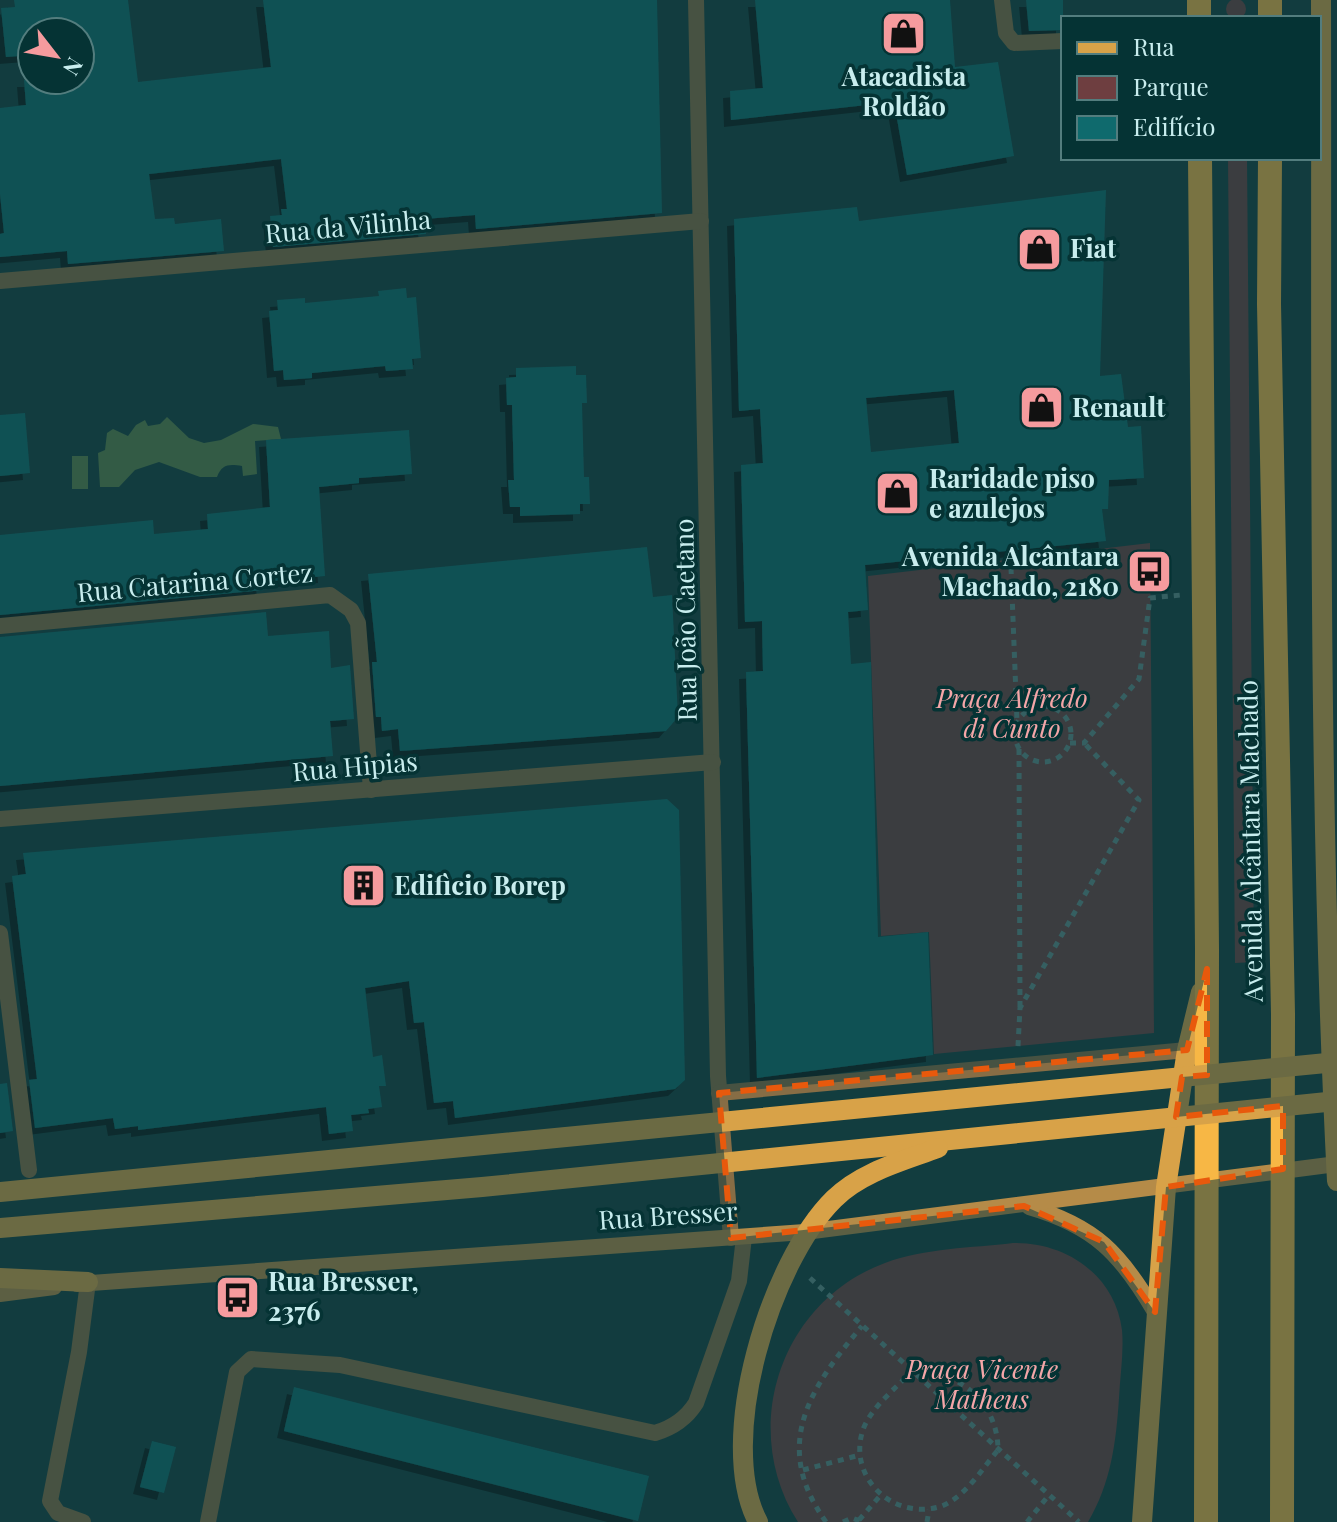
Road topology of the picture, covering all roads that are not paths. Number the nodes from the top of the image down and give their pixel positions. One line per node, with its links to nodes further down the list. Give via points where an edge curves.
1 (696, 0): 7 (street, Rua João Caetano)
2 (1002, 0): 4 (street, via 1006,33 1014,43)
3 (1321, 0): 9 (main road)
4 (1061, 41)
5 (1200, 160): 15 (highway, Avenida Alcântara Machado)
6 (1270, 160): 22 (highway, Avenida Alcântara Machado)
7 (701, 221): 8 (street, Rua da Vilinha); 11 (street, Rua João Caetano)
8 (0, 281)
9 (1330, 364): 21 (main road, via 1329,1014)
10 (0, 626): 12 (street, Rua Catarina Cortez, via 330,595 351,610 358,623)
11 (713, 762): 12 (street, Rua Hipias); 18 (street, Rua João Caetano)
12 (371, 790): 13 (street, Rua Hipias)
13 (0, 819)
14 (0, 933): 23 (street)
15 (1207, 969): 16 (main road, Avenida Alcântara Machado); 24 (highway, Avenida Alcântara Machado)
16 (1187, 1050): 18 (street); 26 (main road, Avenida Alcântara Machado)
17 (1337, 1062): 27 (main road, bridge)
18 (719, 1093): 30 (street, Rua João Caetano)
19 (1337, 1101): 20 (main road, Rua Bresser, bridge)
20 (975, 1137): 29 (main road, Rua Bresser, bridge); 38 (main road, bridge, via 867,1176 837,1197 802,1241 759,1345 743,1407 741,1466)
21 (1337, 1164): 22 (street, Rua Bresser); 25 (main road)
22 (1283, 1169): 24 (street, Rua Bresser); 42 (highway, Avenida Alcântara Machado)
23 (29, 1170)
24 (1206, 1180): 26 (street, Rua Bresser); 41 (highway, Avenida Alcântara Machado)
25 (1337, 1181)
26 (1166, 1187): 28 (street, Rua Bresser); 34 (main road, Avenida Alcântara Machado)
27 (0, 1192)
28 (1024, 1206): 30 (street, Rua Bresser); 34 (street, via 1055,1214 1104,1242 1134,1276)
29 (0, 1228)
30 (738, 1237): 32 (street, Rua Bresser); 37 (street, Rua João Caetano, via 739,1281 696,1403 670,1428 655,1433 340,1365 251,1359 237,1372)
31 (0, 1278): 32 (main road)
32 (88, 1282): 33 (street, Rua Bresser); 36 (street, via 50,1501 58,1513)
33 (0, 1294)
34 (1155, 1312): 35 (main road, Avenida Alcântara Machado)
35 (1143, 1497): 39 (main road); 40 (main road, Avenida Alcântara Machado)
36 (83, 1522)
37 (208, 1522)
38 (758, 1522)
39 (1125, 1522)
40 (1142, 1522)
41 (1206, 1522)
42 (1282, 1522)

